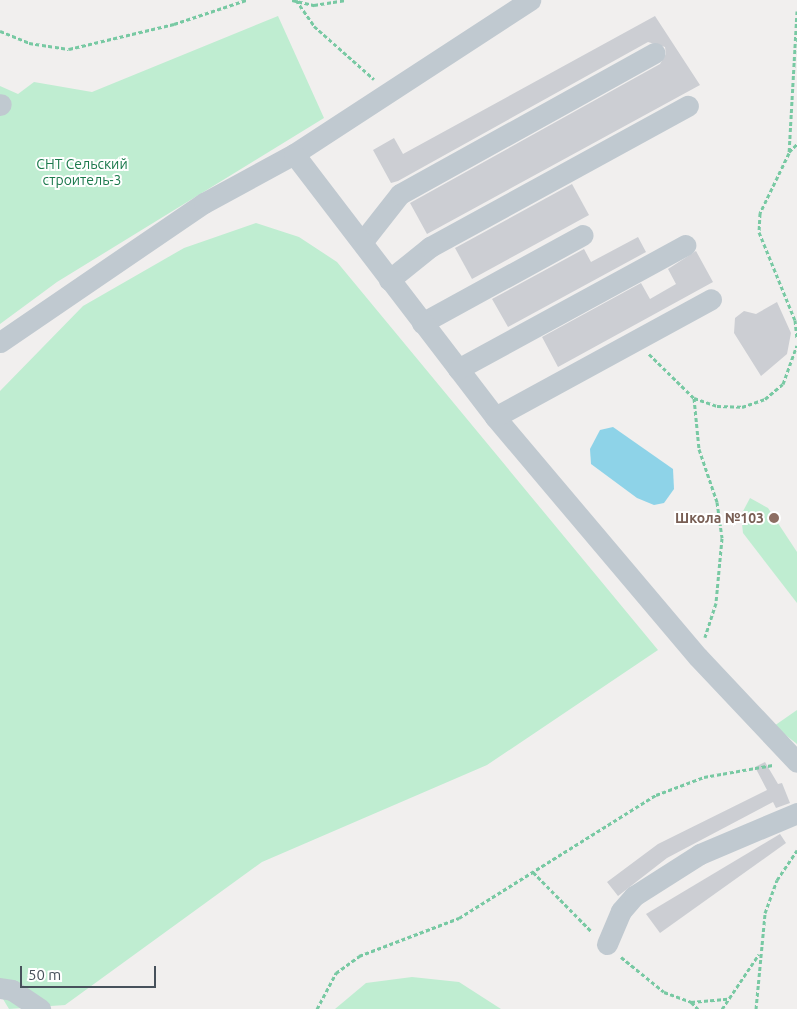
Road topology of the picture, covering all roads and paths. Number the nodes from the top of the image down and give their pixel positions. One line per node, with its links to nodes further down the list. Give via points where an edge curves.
1 (246, 0): 7 (path, via 174,24 69,49 29,43)
2 (292, 0): 5 (path)
3 (345, 0): 5 (path, via 314,6)
4 (530, 0): 9 (street)
5 (296, 1): 9 (path, via 314,26)
6 (797, 11): 12 (path)
7 (0, 31)
8 (654, 53): 15 (street, via 400,194)
9 (388, 93): 13 (street)
10 (688, 106): 17 (street, via 430,247)
11 (797, 144): 12 (path)
12 (788, 153): 20 (path, via 760,213 759,232 795,320)
13 (294, 154): 15 (street); 21 (street, via 204,203)
14 (583, 235): 19 (street)
15 (363, 241): 17 (street)
16 (685, 245): 24 (street)
17 (389, 280): 19 (street)
18 (711, 300): 22 (street)
19 (422, 323): 24 (street)
20 (797, 339)
21 (0, 342)
22 (635, 342): 25 (path); 26 (street)
23 (797, 345): 25 (path, via 783,384 765,399 742,407 717,406)
24 (458, 369): 26 (street)
25 (694, 398): 27 (path, via 699,449 717,502 722,538 716,603)
26 (496, 417): 27 (street)
27 (698, 657): 28 (street)
28 (788, 763): 36 (path, via 704,777 656,795 459,918 359,956 336,973)
29 (797, 813): 31 (street, via 700,854 634,896 621,911)
30 (797, 850): 32 (path, via 777,880 765,913)
31 (607, 944)
32 (760, 954): 38 (path); 39 (path)
33 (0, 988): 35 (street, via 12,990)
34 (691, 1002): 37 (path)
35 (40, 1009)
36 (317, 1009)
37 (698, 1009)
38 (722, 1009)
39 (756, 1009)

